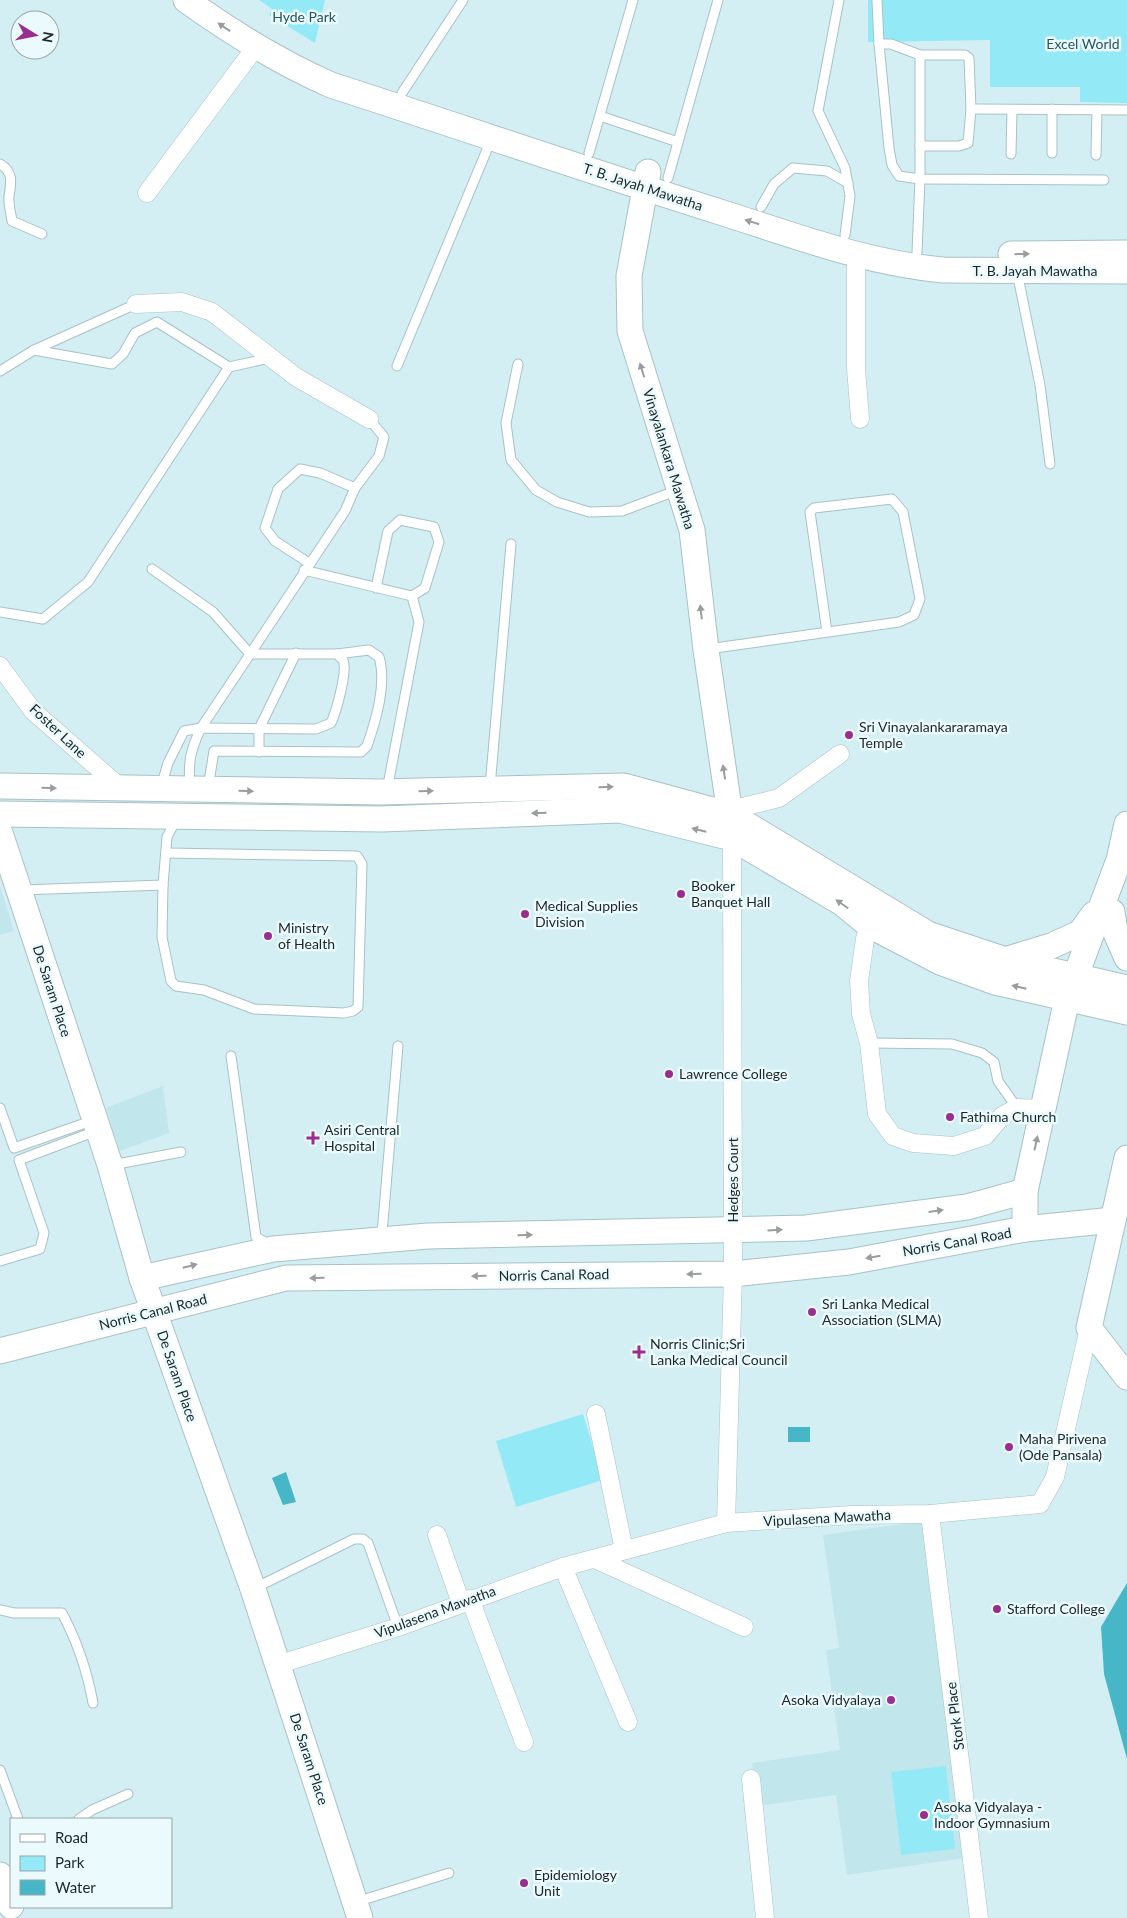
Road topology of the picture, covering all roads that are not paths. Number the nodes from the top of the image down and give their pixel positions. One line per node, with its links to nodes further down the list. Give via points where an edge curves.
1 (186, 0): 9 (main road, T. B. Jayah Mawatha, one-way to 1)
2 (216, 0): 11 (main road, T. B. Jayah Mawatha, via 305,57)
3 (463, 0): 11 (lane)
4 (633, 0): 17 (lane)
5 (718, 0): 19 (lane)
6 (839, 0): 29 (lane, via 818,111 846,168)
7 (877, 0): 8 (lane)
8 (879, 44): 10 (lane, via 891,44); 26 (lane, via 892,164 898,176)
9 (255, 48): 18 (main road, T. B. Jayah Mawatha, via 331,85); 30 (street)
10 (920, 55): 12 (lane, via 967,56 970,62); 20 (lane)
11 (402, 93): 21 (main road, T. B. Jayah Mawatha)
12 (971, 109): 14 (lane); 20 (lane, via 968,143)
13 (1052, 109): 14 (lane); 15 (lane); 22 (lane)
14 (1012, 110): 23 (lane)
15 (1097, 110): 16 (lane); 24 (lane)
16 (1127, 110)
17 (600, 116): 19 (lane); 21 (lane)
18 (492, 138): 27 (main road, T. B. Jayah Mawatha); 42 (lane)
19 (678, 142): 27 (lane)
20 (920, 146): 26 (lane)
21 (588, 153): 27 (main road, T. B. Jayah Mawatha)
22 (1052, 153)
23 (1012, 154)
24 (1096, 155)
25 (0, 164): 32 (lane, via 5,166 12,183 9,197 12,221)
26 (920, 179): 28 (lane); 34 (lane)
27 (654, 180): 31 (main road, T. B. Jayah Mawatha); 33 (main road, T. B. Jayah Mawatha, one-way to 27); 49 (main road, Vinayalankara Mawatha, one-way to 27, via 630,330 629,276)
28 (1104, 180)
29 (848, 183): 31 (lane, via 827,171 793,168 774,184); 33 (lane)
30 (147, 193)
31 (761, 207): 33 (main road, T. B. Jayah Mawatha)
32 (42, 234)
33 (850, 245): 34 (main road, T. B. Jayah Mawatha); 37 (main road, T. B. Jayah Mawatha, via 917,268); 46 (street)
34 (917, 252): 35 (main road, T. B. Jayah Mawatha, one-way to 35, via 971,255)
35 (1127, 253)
36 (1127, 271): 37 (main road, T. B. Jayah Mawatha)
37 (1017, 272): 47 (lane, via 1040,385)
38 (136, 304): 39 (lane); 40 (street, via 182,302 212,312)
39 (34, 350): 43 (lane, via 112,364 123,354 135,333 157,322); 44 (lane)
40 (273, 358): 43 (lane); 45 (street, via 296,377)
41 (518, 364): 49 (lane, via 506,424 511,460 536,490 557,502 589,512 622,511)
42 (397, 366)
43 (229, 367): 55 (lane, via 88,582 43,619)
44 (0, 371)
45 (369, 419): 48 (lane, via 384,437 379,456)
46 (860, 419)
47 (1050, 464)
48 (355, 488): 51 (lane, via 345,511); 51 (lane, via 320,472 300,469 278,489 265,528 275,541)
49 (678, 490): 57 (main road, Vinayalankara Mawatha, one-way to 49, via 692,530)
50 (511, 544): 70 (lane)
51 (306, 567): 53 (lane); 59 (lane)
52 (152, 569): 59 (lane, via 213,612)
53 (376, 588): 54 (lane); 54 (lane, via 388,531 400,520 434,527 439,542 425,588)
54 (412, 596): 71 (lane, via 419,622)
55 (0, 612)
56 (827, 632): 56 (lane, via 898,622 914,615 920,599 903,512 892,500 814,508 810,512); 57 (lane)
57 (706, 650): 74 (main road, Vinayalankara Mawatha, one-way to 57)
58 (296, 653): 59 (lane); 60 (lane); 63 (lane)
59 (250, 654): 62 (lane)
60 (337, 654): 63 (lane, via 343,659 344,668 331,723 316,729); 64 (lane, via 369,650 379,657 381,683 367,746 361,752)
61 (0, 666): 67 (street, Foster Lane, via 33,711)
62 (200, 728): 63 (lane); 68 (lane, via 184,731); 69 (lane, via 188,764)
63 (259, 729): 64 (lane)
64 (259, 752): 69 (lane, via 214,752)
65 (840, 754): 74 (street, via 779,798)
66 (0, 786): 67 (main road, one-way to 67)
67 (122, 789): 68 (main road)
68 (160, 790): 69 (main road)
69 (199, 790): 71 (main road, one-way to 71)
70 (490, 790): 71 (main road, one-way to 70); 74 (main road, one-way to 74, via 624,786)
71 (386, 792)
72 (0, 814): 73 (main road)
73 (178, 816): 74 (main road, one-way to 73, via 620,810 381,819); 77 (lane, via 167,837)
74 (731, 821): 82 (main road, one-way to 74); 84 (main road, via 928,934); 101 (street, Hedges Court)
75 (1127, 824): 78 (main road)
76 (0, 833): 80 (main road, De Saram Place)
77 (166, 853): 79 (lane); 79 (lane, via 357,856 362,864 358,1007 344,1013 254,1009 204,990 176,986 171,981 162,937)
78 (1122, 855): 81 (main road)
79 (164, 884): 80 (lane)
80 (18, 890): 94 (main road, De Saram Place)
81 (1107, 908): 83 (main road); 84 (main road, via 1080,934); 86 (main road)
82 (869, 925): 86 (main road, one-way to 82, via 995,982 940,962); 88 (street, via 859,981 861,1014)
83 (1127, 958)
84 (1006, 960): 86 (main road)
85 (1127, 988): 86 (main road)
86 (1081, 989): 87 (main road); 93 (main road)
87 (1127, 1012)
88 (869, 1043): 92 (lane, via 952,1044 982,1053 994,1062 998,1080); 92 (street, via 878,1114 893,1136 914,1142 954,1146 985,1136 1002,1116)
89 (398, 1046): 102 (lane)
90 (232, 1056): 104 (lane, via 256,1237)
91 (0, 1108): 94 (lane, via 14,1148)
92 (1017, 1108): 93 (street)
93 (1043, 1109): 98 (main road, one-way to 93)
94 (96, 1125): 97 (main road, De Saram Place); 106 (lane, via 19,1160 44,1233 40,1249)
95 (182, 1152): 97 (lane)
96 (1127, 1158): 99 (main road, Vipulasena Mawatha)
97 (110, 1165): 108 (main road, De Saram Place)
98 (1026, 1191): 100 (main road); 101 (main road, one-way to 98, via 806,1228 967,1207)
99 (1113, 1220): 100 (main road, Norris Canal Road); 110 (main road, Vipulasena Mawatha)
100 (1024, 1229): 107 (main road, Norris Canal Road, one-way to 107, via 848,1262)
101 (733, 1232): 103 (main road, one-way to 101); 107 (street, Hedges Court)
102 (382, 1233): 103 (lane); 104 (lane)
103 (428, 1236): 105 (main road, via 272,1249)
104 (263, 1241): 105 (lane)
105 (215, 1260): 108 (main road, one-way to 105)
106 (0, 1261)
107 (733, 1274): 109 (main road, Norris Canal Road, one-way to 109, via 286,1278); 115 (street, Hedges Court)
108 (142, 1278): 109 (main road, De Saram Place)
109 (155, 1311): 111 (main road, Norris Canal Road); 120 (main road, De Saram Place)
110 (1089, 1328): 112 (main road); 114 (street, Vipulasena Mawatha, via 1055,1477 1040,1504)
111 (0, 1351)
112 (1127, 1377)
113 (596, 1414): 117 (street)
114 (930, 1514): 115 (street, Vipulasena Mawatha); 139 (street, Stork Place)
115 (726, 1523): 117 (street, Vipulasena Mawatha)
116 (437, 1535): 121 (street)
117 (624, 1550): 118 (street, Vipulasena Mawatha)
118 (596, 1559): 119 (street, Vipulasena Mawatha); 124 (street)
119 (563, 1567): 121 (street, Vipulasena Mawatha); 127 (street)
120 (253, 1589): 123 (lane, via 354,1540 363,1539 368,1544); 125 (main road, De Saram Place)
121 (465, 1601): 123 (street, Vipulasena Mawatha); 128 (street)
122 (0, 1610): 126 (lane, via 14,1614 62,1613 78,1642)
123 (398, 1627): 125 (street, Vipulasena Mawatha)
124 (744, 1627)
125 (277, 1666): 137 (main road, De Saram Place)
126 (93, 1703)
127 (628, 1722)
128 (524, 1742)
129 (0, 1770): 132 (lane)
130 (751, 1779): 138 (street)
131 (128, 1794): 133 (lane)
132 (18, 1818)
133 (80, 1818)
134 (449, 1873): 137 (lane)
135 (0, 1874): 136 (main road)
136 (10, 1903)
137 (358, 1910)
138 (765, 1918)
139 (979, 1918)

